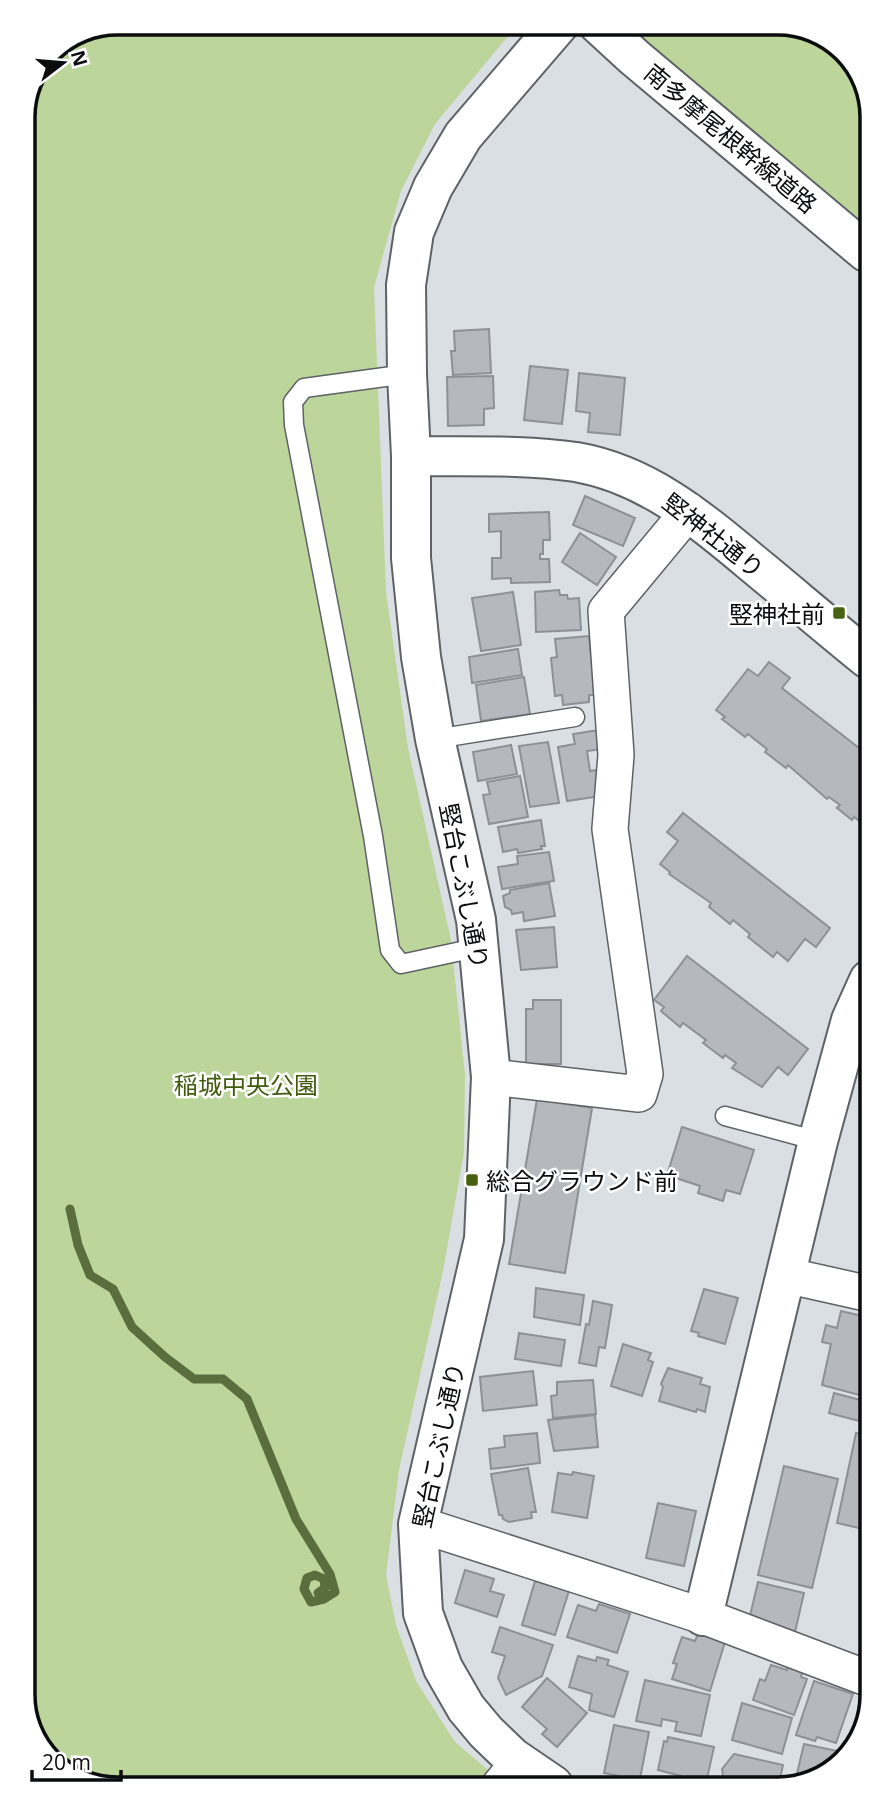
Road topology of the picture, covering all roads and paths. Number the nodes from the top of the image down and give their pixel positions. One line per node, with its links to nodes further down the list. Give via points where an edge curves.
1 (550, 35): 4 (street, 竪台こぶし通り, via 463,136 433,187 414,232 406,285)
2 (610, 35): 3 (street, 南多摩尾根幹線道路)
3 (860, 247)
4 (407, 374): 5 (street, 竪台こぶし通り); 10 (lane, via 304,388 293,402 294,425 373,835 390,950 401,964)
5 (411, 456): 6 (street, 竪神社通り, via 518,457 577,463 627,477); 9 (street, 竪台こぶし通り, via 411,558)
6 (689, 512): 7 (street, 竪神社通り); 12 (street, via 606,611 616,755 610,829 645,1074 639,1094)
7 (860, 652)
8 (575, 716): 9 (lane)
9 (435, 739): 10 (street, 竪台こぶし通り)
10 (481, 947): 12 (street, 竪台こぶし通り)
11 (860, 1000): 14 (street)
12 (491, 1077): 17 (street, 竪台こぶし通り, via 484,1239)
13 (725, 1116): 14 (lane)
14 (818, 1141): 15 (street)
15 (785, 1275): 16 (street); 18 (street)
16 (860, 1292)
17 (418, 1524): 18 (street); 20 (street, 竪台こぶし通り, via 423,1613 443,1668 486,1732)
18 (703, 1616): 19 (street)
19 (860, 1675)
20 (500, 1771): 21 (street, 竪台こぶし通り)
21 (523, 1777)

